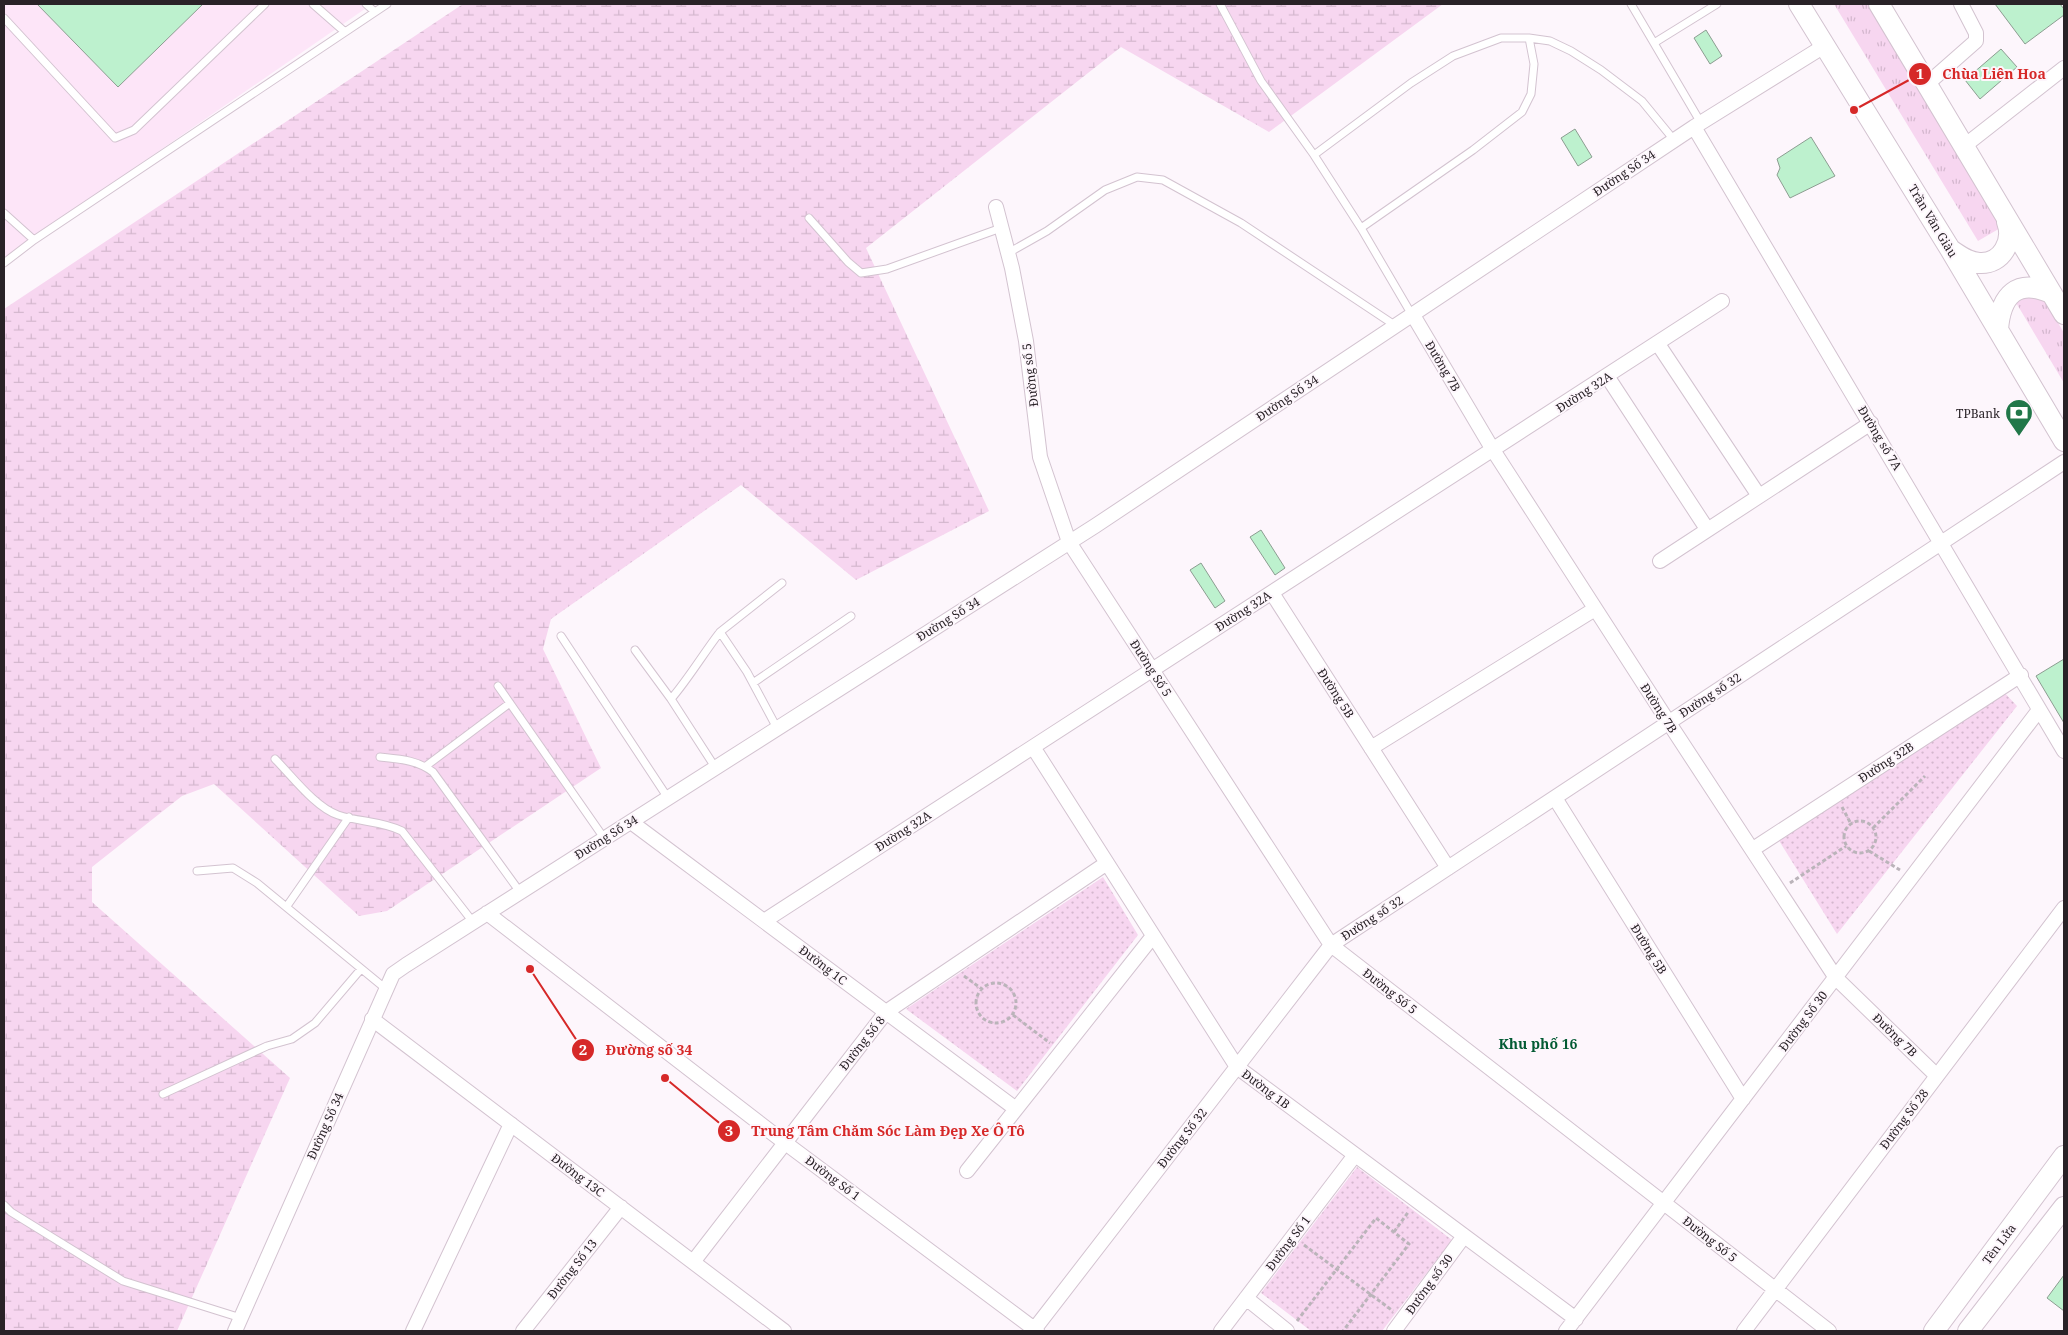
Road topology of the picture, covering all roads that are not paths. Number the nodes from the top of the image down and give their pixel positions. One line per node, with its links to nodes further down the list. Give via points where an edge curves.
1 (265, 4): 12 (lane, via 134,130 115,138)
2 (314, 4): 13 (lane)
3 (366, 4): 11 (lane)
4 (387, 4): 11 (lane)
5 (1220, 4): 22 (lane, via 1261,81)
6 (1631, 4): 15 (lane)
7 (1717, 4): 15 (lane)
8 (1799, 4): 16 (main road, Trần Văn Giàu)
9 (1878, 4): 18 (main road)
10 (1961, 4): 18 (street, via 1976,34 1976,41)
11 (375, 12): 13 (lane)
12 (4, 18)
13 (345, 32): 29 (lane)
14 (1529, 38): 20 (lane, via 1562,46 1601,70 1642,101); 22 (lane, via 1501,38 1453,56); 28 (lane, via 1534,72 1531,94 1522,112)
15 (1654, 43): 19 (lane)
16 (1826, 45): 19 (street, Đường Số 34); 30 (main road, Trần Văn Giàu)
17 (2064, 68): 21 (street)
18 (1926, 85): 21 (main road)
19 (1697, 125): 20 (street, Đường Số 34); 41 (street, Đường số 7A)
20 (1674, 140): 36 (street, Đường Số 34)
21 (1963, 147): 26 (main road)
22 (1314, 155): 28 (lane)
23 (996, 207): 27 (street, Đường số 5)
24 (4, 213): 29 (lane)
25 (809, 218): 27 (lane, via 861,273 887,269)
26 (2006, 218): 30 (main road, via 2010,228 2007,246 1996,258 1980,263 1970,261); 33 (main road)
27 (1001, 228): 31 (street, Đường số 5)
28 (1361, 228): 36 (lane)
29 (34, 240): 32 (lane)
30 (1950, 248): 38 (main road, Trần Văn Giàu)
31 (1008, 253): 37 (lane, via 1047,231 1105,190 1136,177 1163,180 1241,223); 47 (street, Đường số 5, via 1026,341 1040,457)
32 (4, 263)
33 (2051, 293): 35 (main road); 38 (main road, via 2031,287 2013,293 2002,305)
34 (1722, 301): 39 (street, Đường 32A)
35 (2064, 314)
36 (1413, 315): 37 (street, Đường Số 34); 43 (street, Đường 7B)
37 (1396, 326): 47 (street, Đường Số 34)
38 (1998, 329): 42 (main road, Trần Văn Giàu)
39 (1658, 344): 40 (street, Đường 32A); 45 (street)
40 (1607, 376): 43 (street, Đường 32A); 46 (street)
41 (1871, 424): 45 (street); 48 (street, Đường số 7A)
42 (2064, 441)
43 (1493, 450): 51 (street, Đường 32A); 52 (street, Đường 7B)
44 (2064, 462): 48 (street, Đường số 32)
45 (1759, 496): 46 (street)
46 (1707, 529): 49 (street)
47 (1069, 542): 57 (street, Đường Số 5); 65 (street, Đường Số 34)
48 (1942, 543): 58 (street, Đường số 7A); 64 (street, Đường số 32)
49 (1660, 560)
50 (782, 583): 54 (lane)
51 (1272, 593): 57 (street, Đường 32A); 67 (street, Đường 5B)
52 (1595, 609): 64 (street, Đường 7B); 67 (street)
53 (851, 616): 59 (lane)
54 (720, 632): 59 (lane); 61 (lane)
55 (561, 636): 73 (lane)
56 (635, 650): 61 (lane)
57 (1152, 671): 66 (street, Đường 32A); 89 (street, Đường Số 5)
58 (2021, 675): 63 (street, Đường số 7A); 78 (street, Đường 32B)
59 (753, 683): 65 (lane)
60 (498, 686): 62 (lane)
61 (671, 699): 72 (lane)
62 (510, 703): 71 (lane); 77 (lane)
63 (2039, 710): 68 (street, Đường số 7A); 91 (street, Đường Số 30)
64 (1669, 723): 74 (street, Đường số 32); 78 (street, Đường 7B)
65 (777, 728): 72 (street, Đường Số 34)
66 (1033, 747): 79 (street, Đường 1B); 86 (street, Đường 32A)
67 (1371, 748): 80 (street, Đường 5B)
68 (2064, 751)
69 (380, 757): 71 (lane)
70 (274, 759): 75 (lane, via 328,811)
71 (426, 766): 82 (lane)
72 (716, 768): 73 (street, Đường Số 34)
73 (668, 798): 76 (street, Đường Số 34)
74 (1555, 798): 80 (street, Đường số 32); 98 (street, Đường 5B)
75 (349, 817): 83 (lane); 87 (lane, via 402,831)
76 (631, 822): 77 (street, Đường Số 34); 86 (street, Đường 1C)
77 (604, 838): 82 (street, Đường Số 34)
78 (1753, 849): 91 (street, Đường 7B)
79 (1107, 863): 88 (street, Đường 1B); 93 (street, Đường Số 8)
80 (1448, 868): 89 (street, Đường số 32)
81 (197, 870): 83 (lane, via 233,868)
82 (520, 892): 85 (street, Đường Số 34)
83 (286, 906): 90 (lane)
84 (2064, 908): 96 (street, Đường Số 28)
85 (487, 913): 87 (street, Đường Số 34); 101 (street, Đường Số 1)
86 (764, 921): 93 (street, Đường 1C)
87 (472, 922): 92 (street, Đường Số 34, via 393,974)
88 (1153, 936): 95 (street, Đường 1B); 99 (street)
89 (1331, 945): 95 (street, Đường Số 32); 105 (street, Đường Số 5)
90 (361, 969): 92 (lane); 97 (lane, via 315,1023 292,1039 267,1046)
91 (1836, 978): 96 (street, Đường 7B); 98 (street, Đường Số 30)
92 (386, 989): 94 (street, Đường Số 34)
93 (886, 1012): 99 (street, Đường 1C); 101 (street, Đường Số 8)
94 (372, 1019): 100 (street, Đường 13C); 114 (street, Đường Số 34)
95 (1237, 1067): 102 (street, Đường 1B); 119 (street, Đường Số 32)
96 (1937, 1076): 111 (street, Đường Số 28)
97 (163, 1094)
98 (1743, 1100): 105 (street, Đường Số 30)
99 (1016, 1108): 104 (street)
100 (511, 1124): 108 (street, Đường 13C); 116 (street)
101 (784, 1142): 110 (street, Đường Số 8); 119 (street, Đường Số 1)
102 (1355, 1155): 109 (street, Đường 1B); 112 (street, Đường Số 1)
103 (2064, 1156): 125 (main road, Tên Lửa)
104 (967, 1171)
105 (1664, 1203): 111 (street, Đường Số 5); 113 (street, Đường Số 30)
106 (4, 1205): 114 (lane, via 123,1281)
107 (2064, 1207): 126 (main road)
108 (620, 1208): 110 (street, Đường 13C); 117 (street, Đường Số 13)
109 (1464, 1236): 113 (street, Đường 1B); 121 (street, Đường số 30)
110 (693, 1262): 118 (street, Đường 13C)
111 (1776, 1290): 123 (street, Đường Số 28); 124 (street, Đường Số 5)
112 (1246, 1298): 115 (street); 120 (street, Đường Số 1)
113 (1576, 1319): 122 (street, Đường Số 30)
114 (238, 1325)
115 (1291, 1327)
116 (414, 1331)
117 (523, 1331)
118 (784, 1331)
119 (1035, 1331)
120 (1221, 1331)
121 (1394, 1331)
122 (1566, 1331)
123 (1744, 1331)
124 (1829, 1331)
125 (1934, 1331)
126 (1968, 1331)

